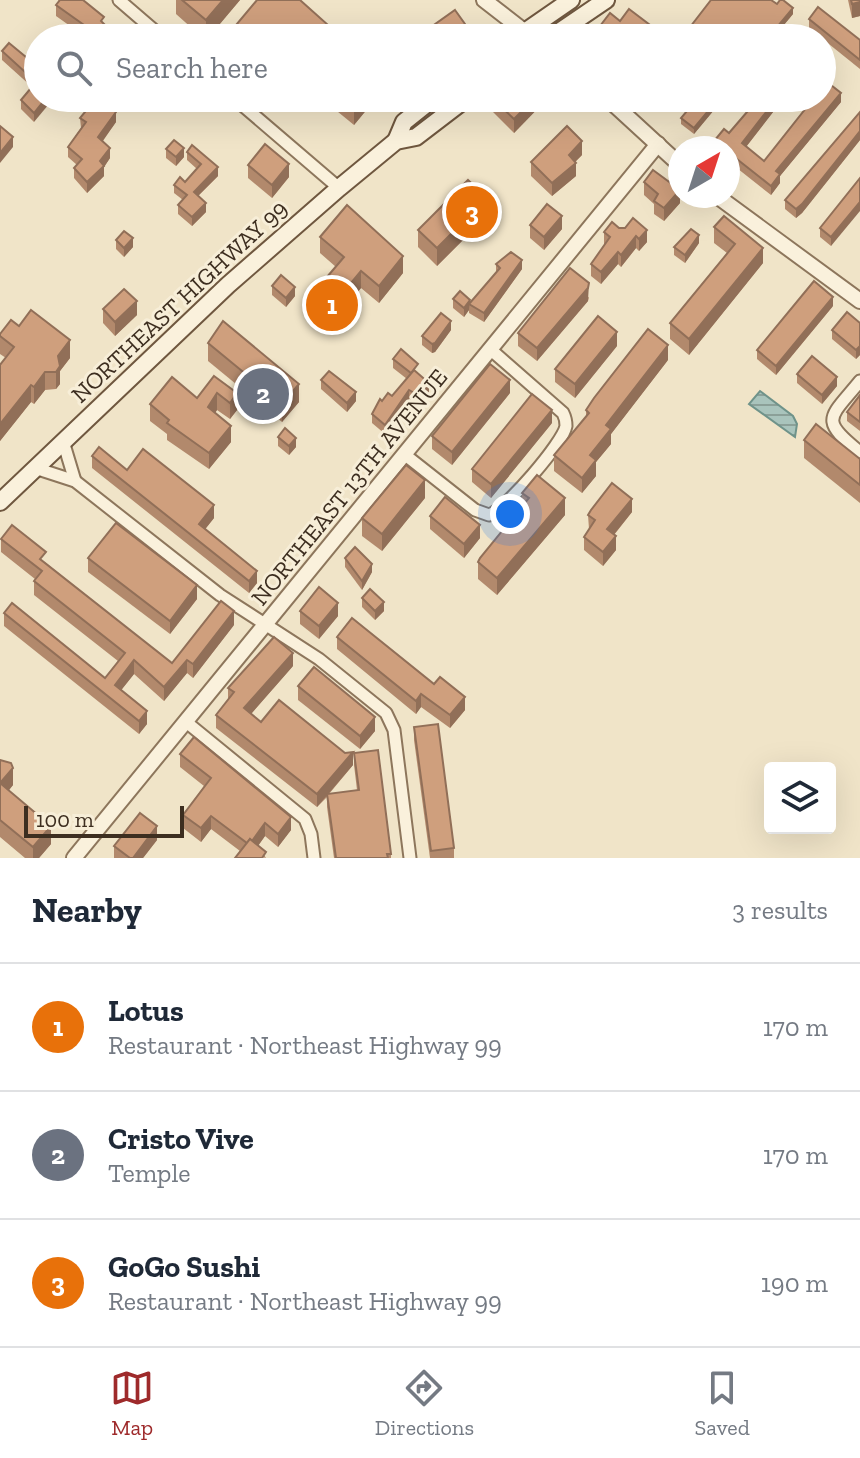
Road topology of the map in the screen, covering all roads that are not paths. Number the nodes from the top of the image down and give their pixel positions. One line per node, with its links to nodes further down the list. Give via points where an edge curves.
1 (119, 0): 5 (street)
2 (484, 0): 6 (street)
3 (571, 0): 7 (main road)
4 (606, 0): 8 (main road)
5 (147, 24)
6 (511, 24)
7 (540, 24)
8 (571, 24)
9 (250, 112): 16 (street)
10 (416, 112): 13 (main road, NORTHEAST HIGHWAY 99, via 404,122)
11 (449, 112): 13 (main road, NORTHEAST HIGHWAY 99, via 416,137)
12 (623, 112): 14 (street)
13 (396, 141): 16 (main road, NORTHEAST HIGHWAY 99)
14 (658, 144): 15 (street); 19 (street, NORTHEAST 13TH AVENUE)
15 (668, 154)
16 (339, 188): 21 (main road, NORTHEAST HIGHWAY 99)
17 (733, 208): 18 (street)
18 (860, 301)
19 (490, 349): 23 (street, NORTHEAST 13TH AVENUE); 23 (street, via 555,403 565,418 560,439 503,508 489,515 475,510)
20 (860, 382): 22 (street, via 834,413 832,425)
21 (63, 441): 24 (main road, NORTHEAST HIGHWAY 99); 25 (street)
22 (860, 452)
23 (404, 454): 27 (street, NORTHEAST 13TH AVENUE)
24 (35, 468): 25 (street); 26 (main road, NORTHEAST HIGHWAY 99)
25 (75, 481): 27 (street)
26 (0, 502)
27 (266, 625): 28 (street, NORTHEAST 13TH AVENUE); 31 (street, via 319,659 390,717)
28 (185, 721): 29 (street, NORTHEAST 13TH AVENUE); 30 (street, via 305,819)
29 (74, 858)
30 (314, 858)
31 (410, 858)

